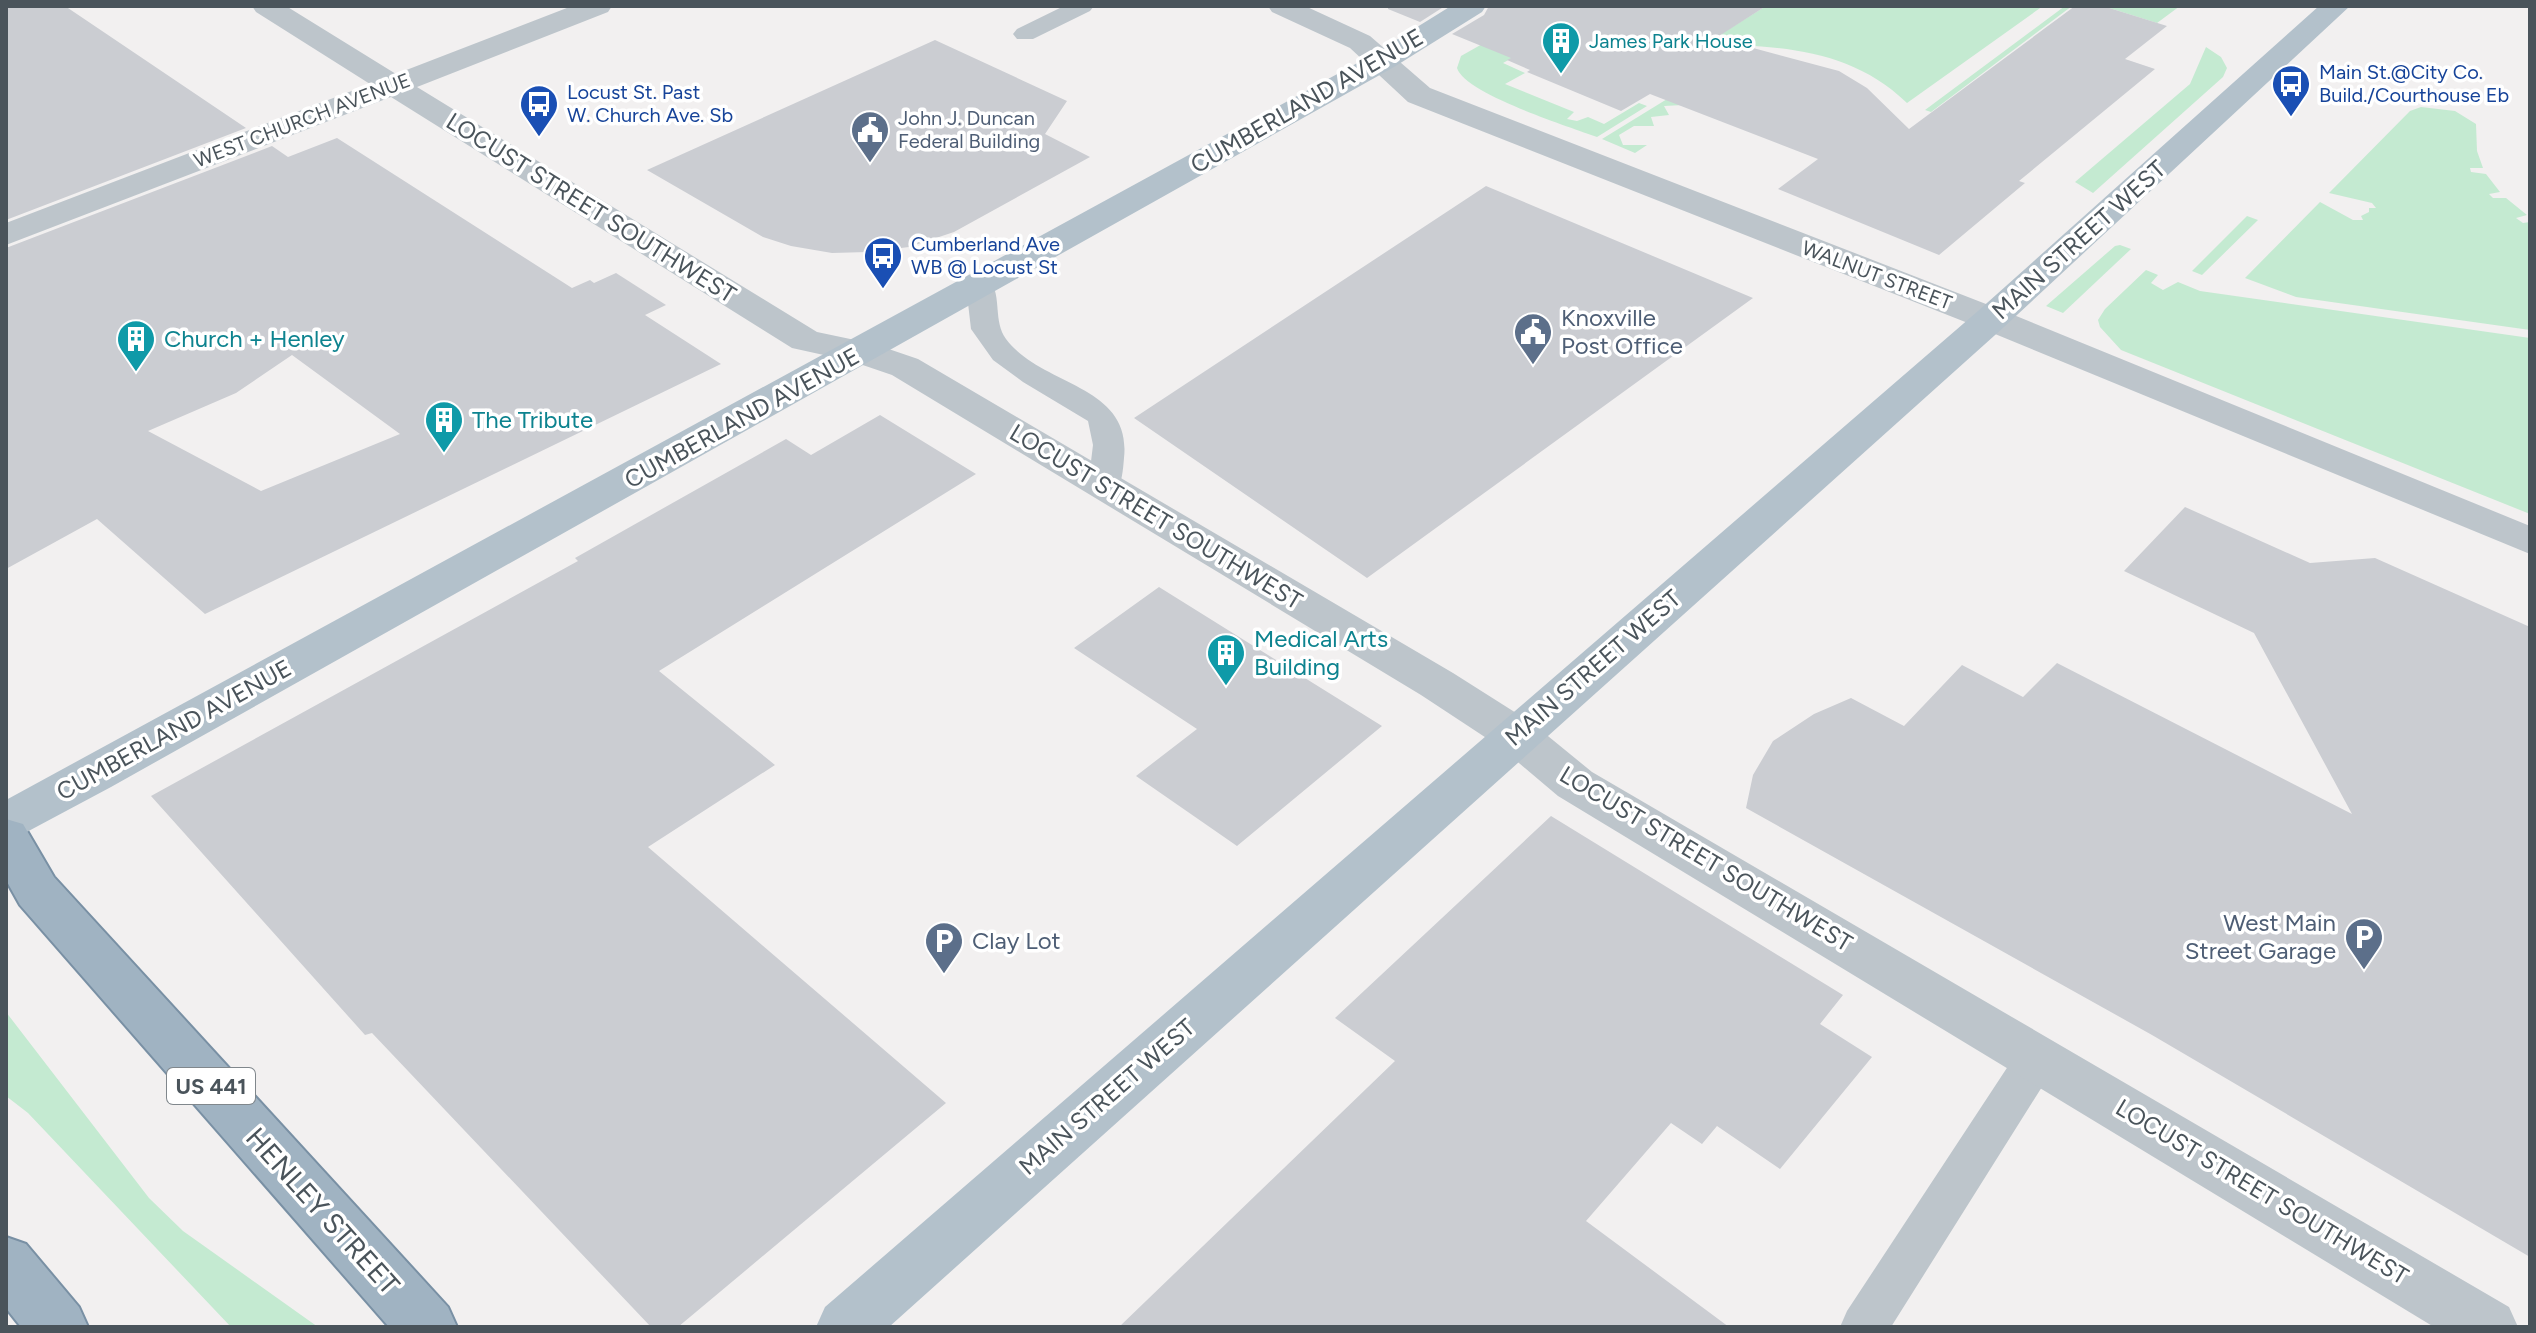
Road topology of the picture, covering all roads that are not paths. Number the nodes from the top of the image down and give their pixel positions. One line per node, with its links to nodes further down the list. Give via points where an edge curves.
1 (1082, 6): 7 (lane)
2 (1282, 6): 8 (street, WALNUT STREET, via 1342,31)
3 (1472, 6): 8 (main road, CUMBERLAND AVENUE)
4 (2336, 6): 12 (main road, MAIN STREET WEST)
5 (588, 7): 9 (street, WEST CHURCH AVENUE)
6 (277, 8): 9 (street, LOCUST STREET SOUTHWEST)
7 (1025, 34)
8 (1383, 61): 11 (main road, CUMBERLAND AVENUE); 12 (street, WALNUT STREET, via 1419,95)
9 (390, 85): 10 (street, WEST CHURCH AVENUE); 13 (street, LOCUST STREET SOUTHWEST, via 805,340)
10 (6, 235)
11 (980, 286): 13 (main road, CUMBERLAND AVENUE); 14 (lane, via 986,329 997,348 1103,418 1109,434)
12 (1991, 319): 15 (street, WALNUT STREET); 16 (main road, MAIN STREET WEST)
13 (861, 352): 14 (street, LOCUST STREET SOUTHWEST, via 905,367); 17 (main road, CUMBERLAND AVENUE)
14 (1104, 486): 16 (street, LOCUST STREET SOUTHWEST)
15 (2530, 541)
16 (1516, 735): 19 (street, LOCUST STREET SOUTHWEST, via 1568,780); 23 (main road, MAIN STREET WEST)
17 (6, 821)
18 (6, 837): 22 (highway, HENLEY STREET / US 441, via 37,891)
19 (2037, 1058): 24 (lane); 25 (street, LOCUST STREET SOUTHWEST)
20 (6, 1263): 21 (highway)
21 (58, 1327)
22 (427, 1327)
23 (846, 1327)
24 (1864, 1327)
25 (2488, 1327)

